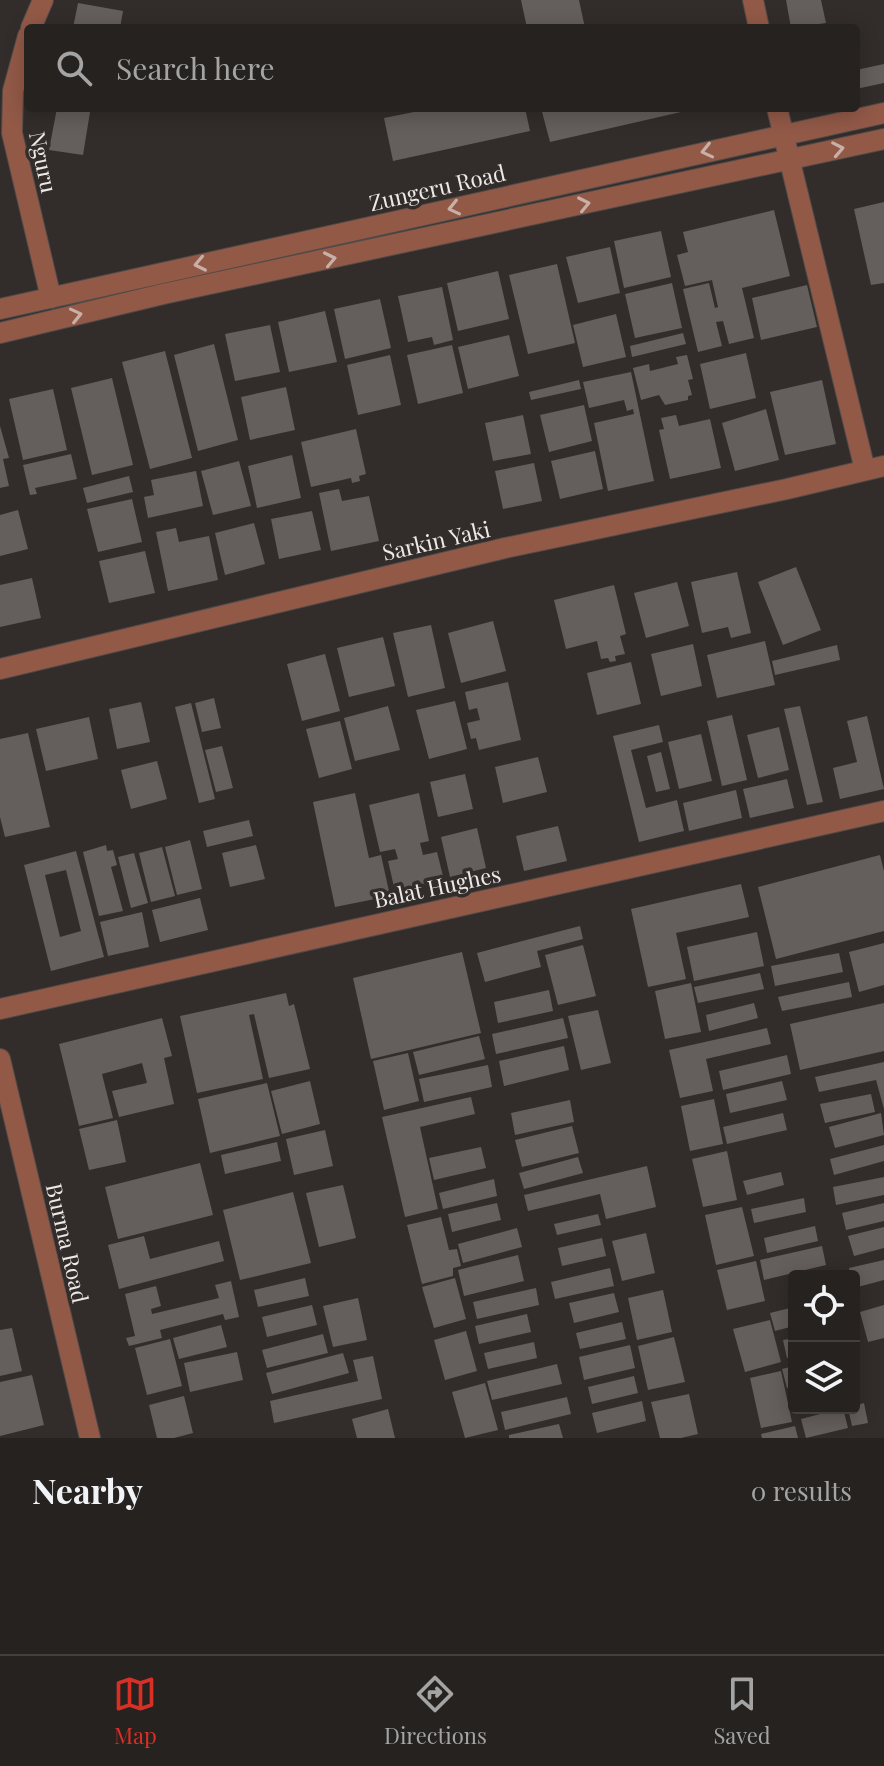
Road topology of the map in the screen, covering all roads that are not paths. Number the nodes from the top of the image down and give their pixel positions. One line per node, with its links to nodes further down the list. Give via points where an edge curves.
1 (43, 0): 3 (street)
2 (753, 0): 4 (street)
3 (33, 24)
4 (758, 24)
5 (24, 51): 11 (street, Nguru, via 13,91 12,133)
6 (778, 112): 8 (street)
7 (884, 113): 8 (street, Zungeru Road)
8 (783, 134): 10 (street); 11 (street, Zungeru Road, one-way to 11)
9 (884, 139): 10 (street, one-way to 9)
10 (791, 158): 13 (street, one-way to 10); 14 (street)
11 (51, 298): 12 (street, Zungeru Road)
12 (0, 309)
13 (0, 333)
14 (874, 468): 15 (street, Sarkin Yaki, via 505,548)
15 (0, 669)
16 (884, 811): 17 (street, Balat Hughes)
17 (0, 1009)
18 (0, 1059): 19 (street, Burma Road)
19 (90, 1438)

